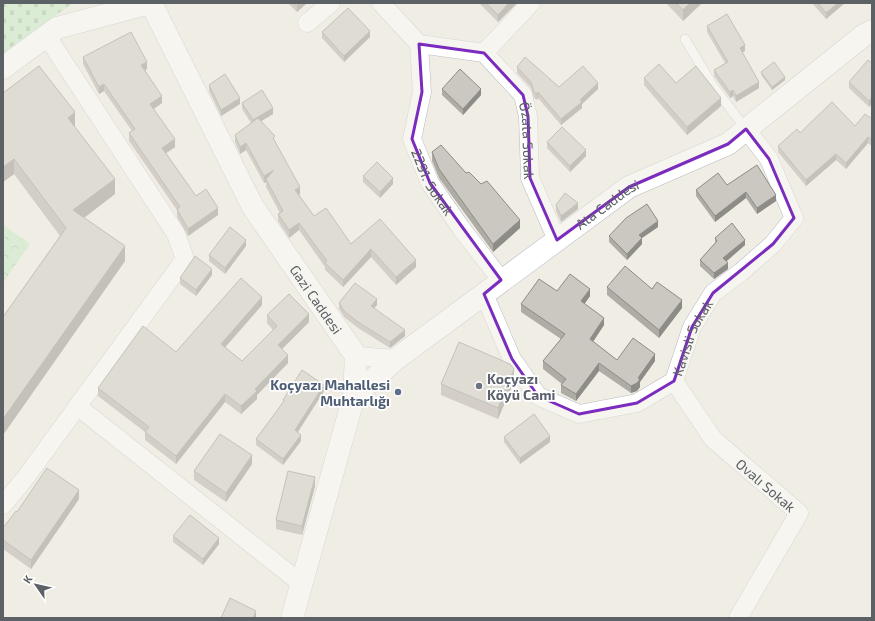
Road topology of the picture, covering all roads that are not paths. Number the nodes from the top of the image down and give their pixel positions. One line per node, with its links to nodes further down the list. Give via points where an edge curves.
1 (150, 3): 7 (street, via 57,28); 16 (street, Gazi Caddesi, via 253,206)
2 (331, 3): 5 (street)
3 (380, 3): 9 (street)
4 (531, 3): 10 (street)
5 (307, 23)
6 (872, 31): 12 (street, Ata Caddesi, via 864,34)
7 (46, 35): 11 (street); 20 (street, via 176,234 185,259)
8 (685, 39): 12 (lane, via 713,86)
9 (419, 44): 10 (street); 14 (street, 2291. Sokak, via 422,92 412,139 430,183)
10 (484, 53): 13 (street, Özata Sokak, via 523,95 528,116 530,178)
11 (3, 68)
12 (746, 129): 13 (street, Ata Caddesi, via 728,144 629,187); 18 (street, Kavisli Sokak, via 769,159 794,218 773,244 713,293 692,327)
13 (557, 240): 14 (street, Ata Caddesi)
14 (502, 280): 15 (street, Ata Caddesi)
15 (484, 294): 17 (street, Ata Caddesi); 18 (street, Kavisli Sokak, via 512,359 538,396 579,414 637,403)
16 (356, 356): 17 (street); 19 (street)
17 (396, 359): 19 (street, Ata Caddesi)
18 (674, 381): 24 (street, Ovalı Sokak, via 713,439 799,513)
19 (354, 396): 22 (street)
20 (77, 406): 21 (street); 22 (street)
21 (3, 505)
22 (302, 584): 23 (street)
23 (292, 618)
24 (738, 618)

